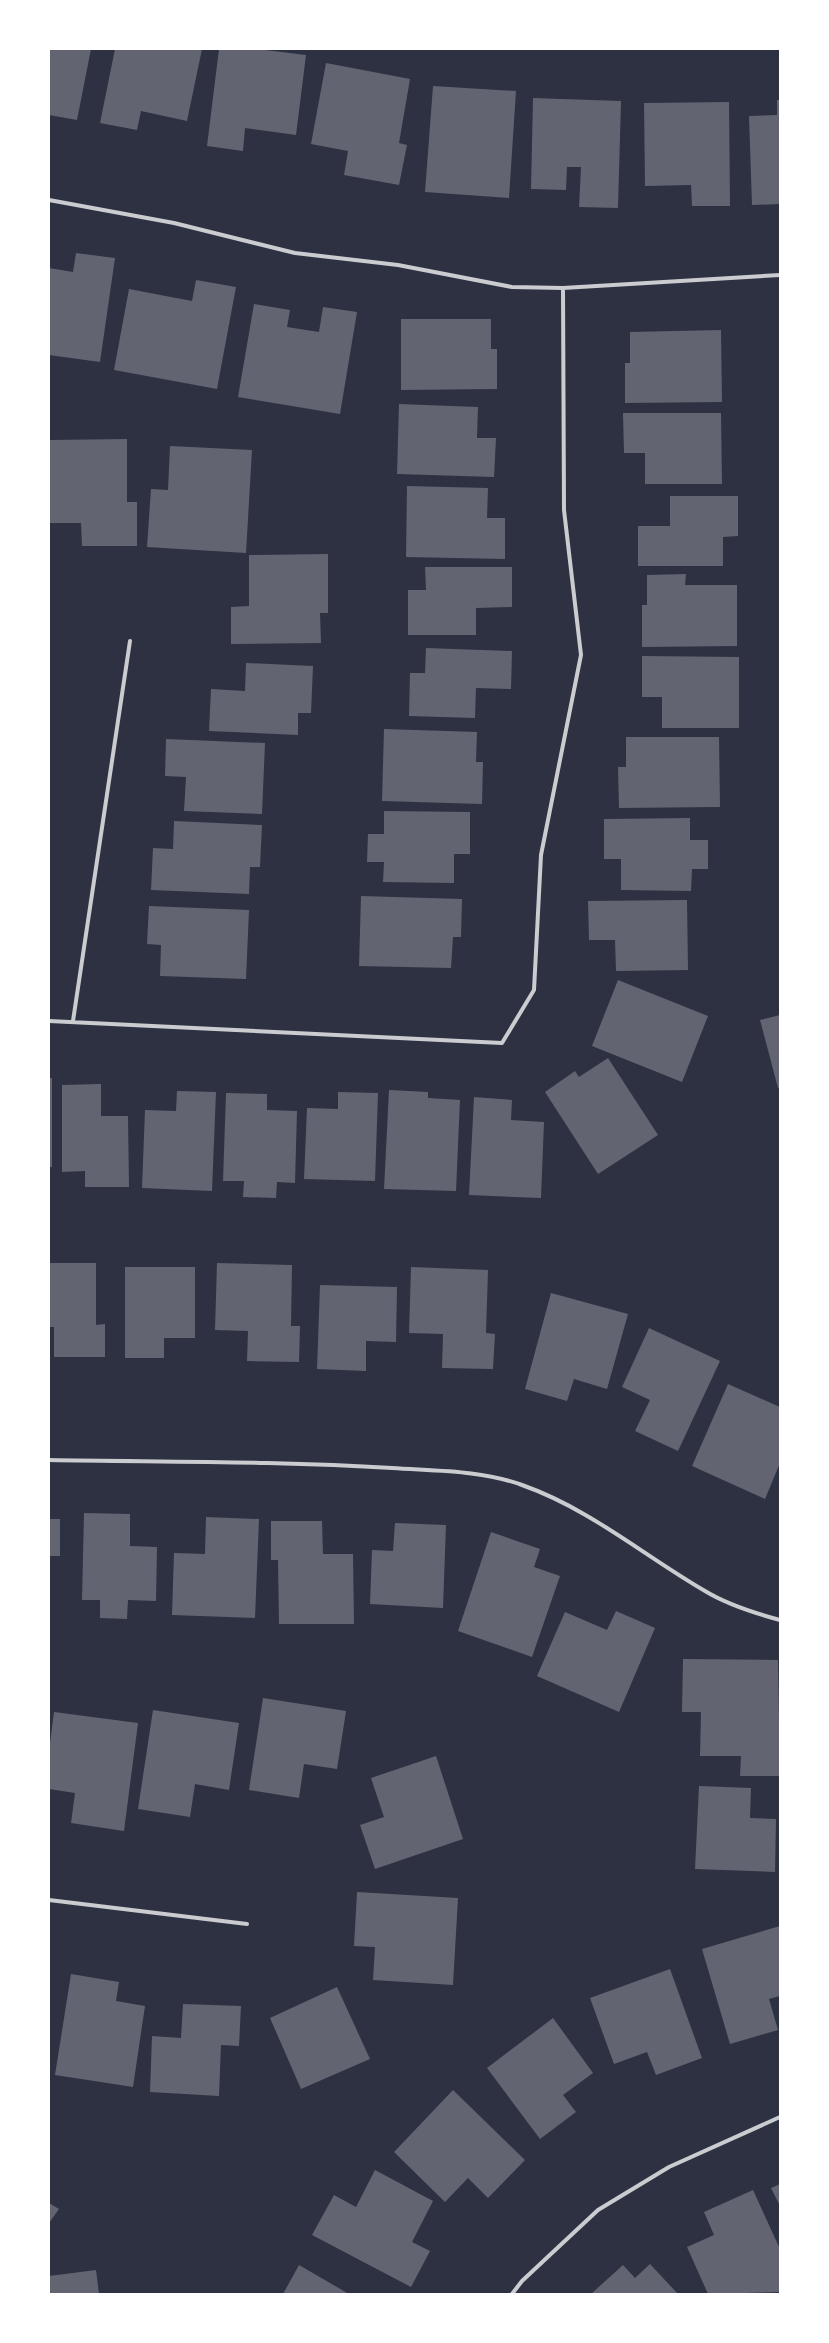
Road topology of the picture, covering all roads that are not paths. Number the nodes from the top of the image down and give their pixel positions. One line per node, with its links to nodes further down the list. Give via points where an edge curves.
1 (49, 200): 3 (street, via 174,223 295,253 398,265 512,287)
2 (780, 275): 3 (street)
3 (562, 288): 6 (street, via 564,510 581,655 541,855 534,990 502,1043)
4 (130, 641): 6 (street)
5 (49, 1021): 6 (street)
6 (73, 1021)
7 (49, 1460): 8 (street, via 352,1466 472,1474 520,1484 567,1503 613,1530 706,1592 750,1612)
8 (780, 1620)
9 (49, 1900): 10 (street)
10 (247, 1924)
11 (780, 2117): 12 (street, via 669,2167 598,2210 522,2281)
12 (512, 2294)

